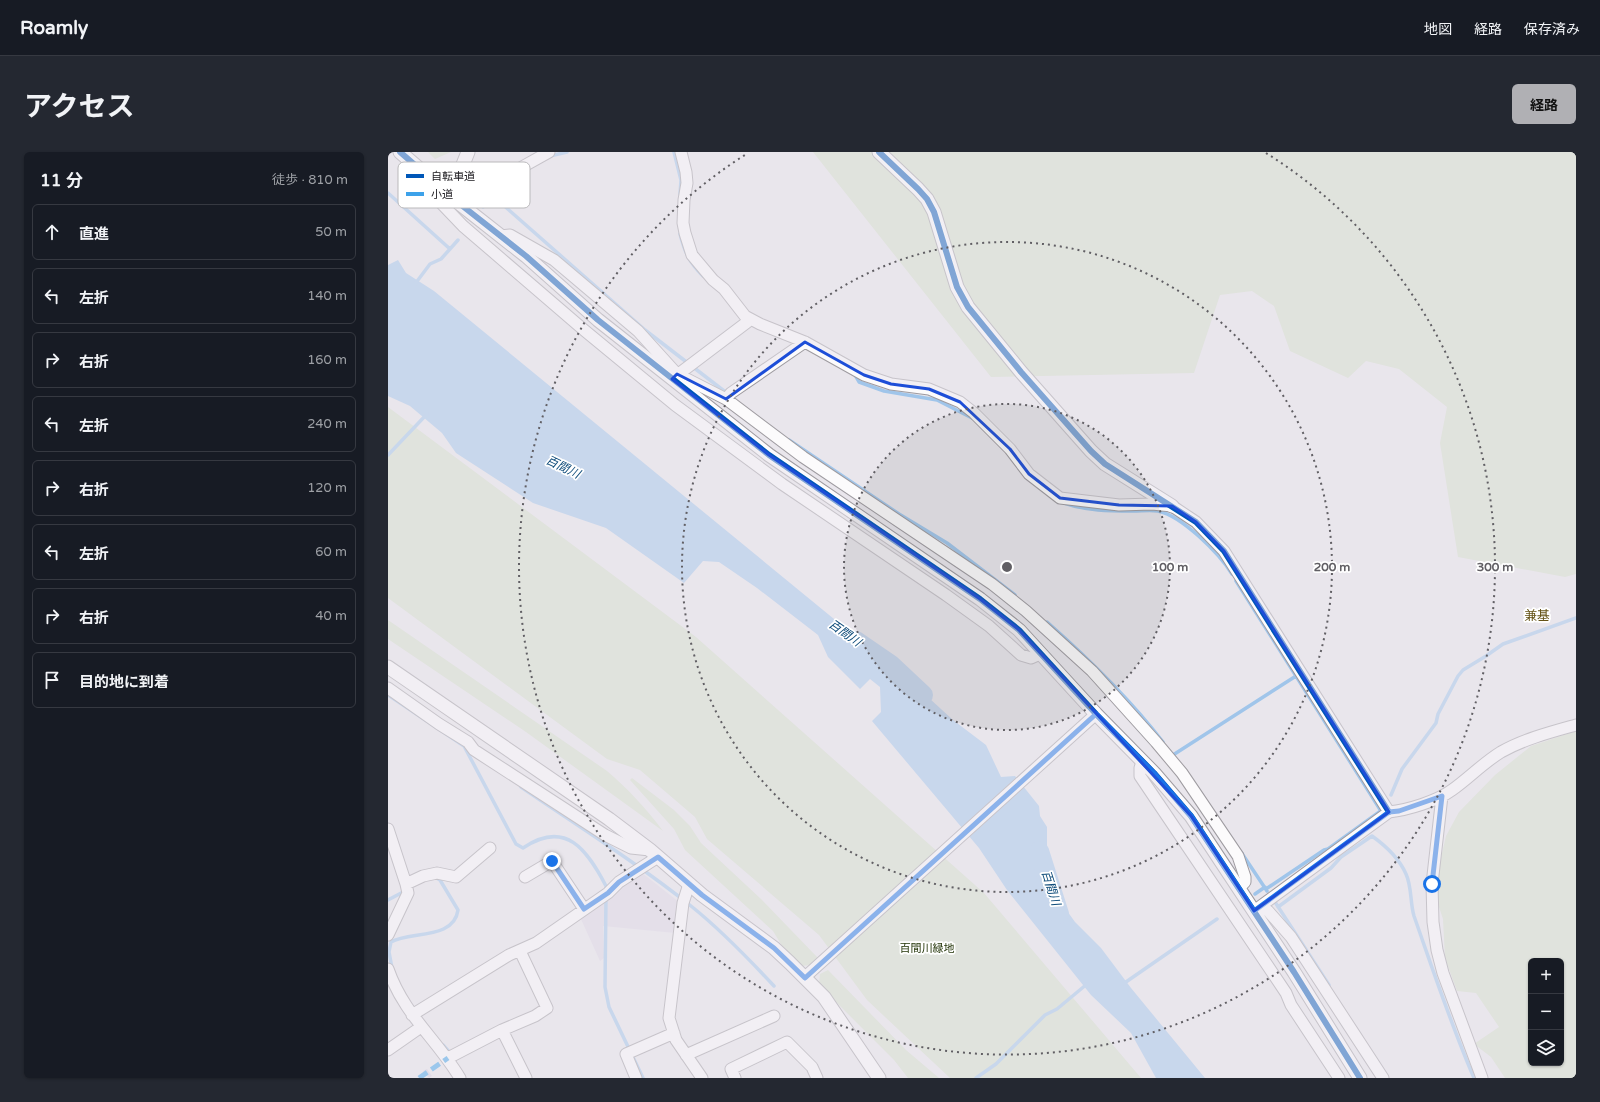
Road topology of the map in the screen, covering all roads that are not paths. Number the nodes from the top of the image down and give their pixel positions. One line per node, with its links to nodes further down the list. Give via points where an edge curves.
1 (468, 152): 5 (street)
2 (549, 152): 6 (street)
3 (681, 152): 9 (street, via 687,183 684,233 692,255)
4 (879, 152): 13 (street, via 927,199 934,212 957,287 992,337 1104,464)
5 (464, 162)
6 (530, 163)
7 (446, 208): 14 (street, via 463,226 584,330 675,405 782,484 989,626 1021,655 1031,658)
8 (465, 208): 11 (street, via 526,256 598,320)
9 (750, 320): 10 (street); 11 (street)
10 (805, 342): 12 (street); 13 (street, via 864,375 891,384 929,389 960,402 1010,449 1030,474 1060,498 1118,505)
11 (674, 377): 12 (street); 14 (street, via 769,455 980,599 1018,630)
12 (729, 396): 28 (street, via 803,457 992,584 1063,643 1108,688 1182,773 1238,856 1245,877 1245,882)
13 (1172, 506): 21 (street, via 1196,522 1224,551)
14 (1040, 654): 17 (street)
15 (388, 667): 24 (street, via 609,818)
16 (388, 688): 24 (street, via 468,742 474,750 605,835 631,848)
17 (1096, 714): 19 (street); 34 (street)
18 (1576, 725): 20 (street, via 1539,736 1502,752)
19 (1142, 762): 28 (street, via 1191,816); 52 (street, via 1140,776 1282,987)
20 (1442, 796): 21 (street); 55 (street, via 1432,884 1433,922 1443,973)
21 (1389, 812): 30 (street)
22 (388, 829): 27 (street)
23 (490, 848): 27 (street, via 456,877 437,873 423,876)
24 (654, 854): 26 (street); 29 (street, via 641,868)
25 (525, 877): 29 (street, via 552,861)
26 (689, 884): 34 (street); 39 (street, via 684,900 669,1018)
27 (407, 888): 31 (street)
28 (1239, 888): 30 (street)
29 (584, 909): 32 (street, via 536,943)
30 (1256, 909): 53 (street); 54 (street, via 1268,911 1291,937)
31 (388, 935)
32 (520, 951): 35 (street, via 509,955); 38 (street, via 547,1008)
33 (388, 969): 35 (street, via 401,999)
34 (808, 975): 43 (street)
35 (415, 1013): 37 (street)
36 (774, 1016): 41 (street)
37 (421, 1027): 40 (street); 42 (street)
38 (502, 1030): 42 (street); 45 (street)
39 (674, 1032): 41 (street); 46 (street, via 626,1054)
40 (388, 1050)
41 (686, 1055): 47 (street)
42 (451, 1057): 44 (street)
43 (866, 1061): 50 (street); 51 (street)
44 (460, 1078)
45 (526, 1078)
46 (636, 1078)
47 (702, 1078)
48 (735, 1078): 49 (street, via 731,1069 786,1042 812,1068)
49 (817, 1078)
50 (871, 1078)
51 (879, 1078)
52 (1339, 1078)
53 (1360, 1078)
54 (1383, 1078)
55 (1482, 1078)

